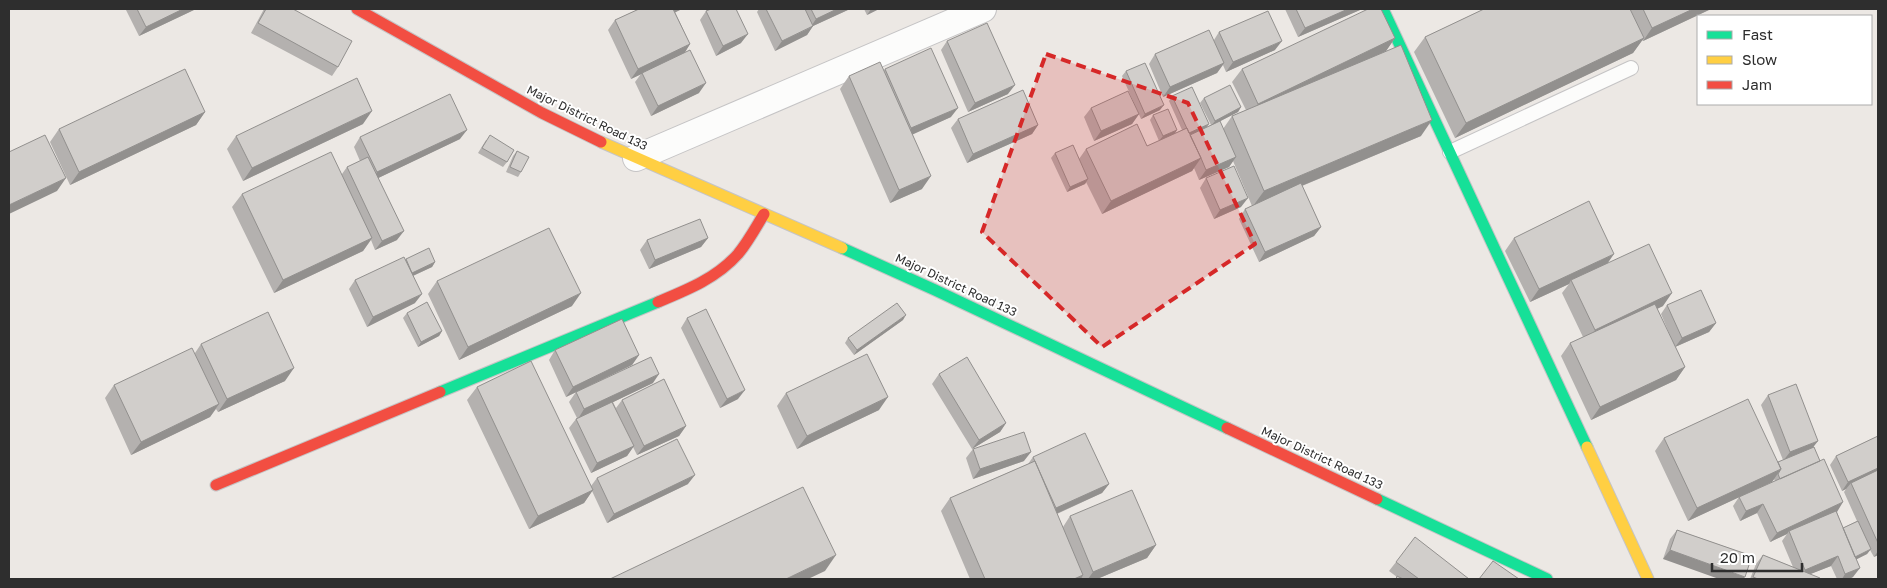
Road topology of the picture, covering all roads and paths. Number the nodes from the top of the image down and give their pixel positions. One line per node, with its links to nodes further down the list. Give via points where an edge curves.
1 (357, 9): 6 (main road, Major District Road 133, via 542,113)
2 (983, 9): 6 (street)
3 (1383, 9): 5 (main road)
4 (1630, 68): 5 (lane)
5 (1450, 152): 10 (main road)
6 (636, 158): 7 (main road, Major District Road 133)
7 (764, 214): 8 (main road, via 739,253 718,273 684,291); 9 (main road, Major District Road 133, via 935,290)
8 (216, 486)
9 (1547, 579)
10 (1648, 579)

